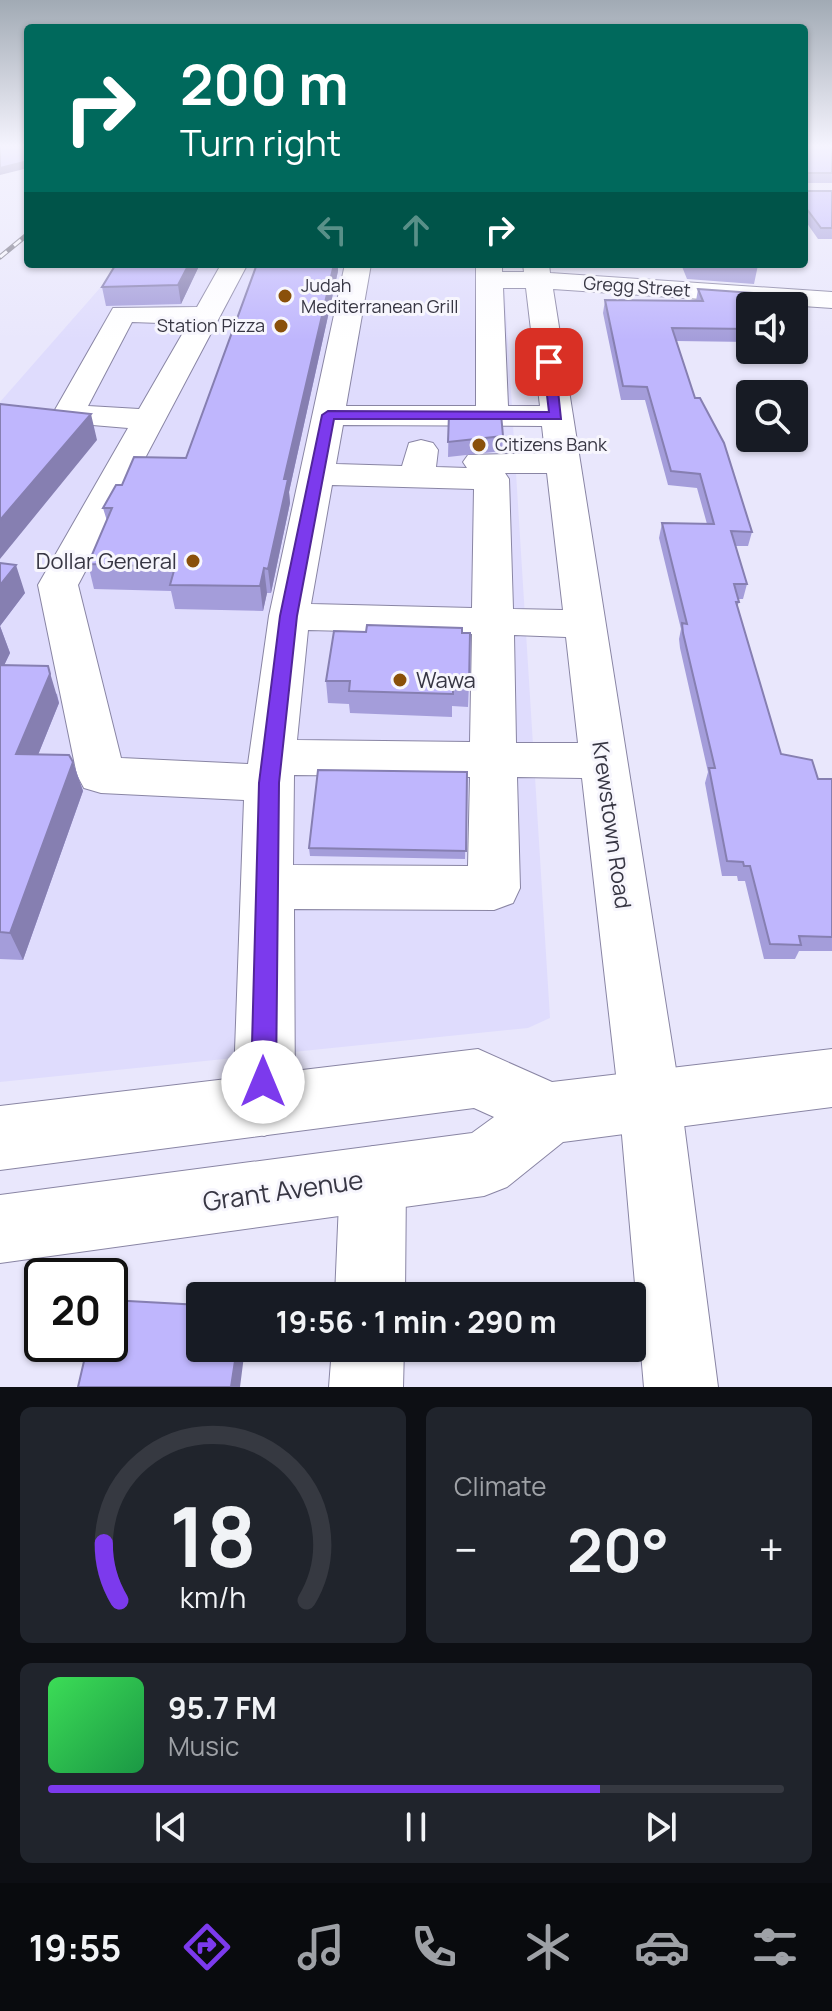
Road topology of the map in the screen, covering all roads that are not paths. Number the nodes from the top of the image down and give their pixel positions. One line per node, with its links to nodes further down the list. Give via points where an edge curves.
1 (241, 268): 8 (street)
2 (357, 268): 9 (street)
3 (624, 268): 6 (street)
4 (489, 272): 5 (street, Gregg Street); 11 (street)
5 (537, 272): 6 (street, Gregg Street); 12 (street, Krewstown Road)
6 (669, 273): 7 (street, Gregg Street, via 797,286)
7 (832, 300)
8 (207, 316): 13 (street); 13 (street, via 123,314 68,415)
9 (328, 415): 10 (street); 16 (street)
10 (422, 415): 11 (street); 15 (street)
11 (492, 416): 12 (street)
12 (556, 416): 14 (street, Krewstown Road)
13 (149, 419): 22 (street, via 58,585 101,775)
14 (562, 463): 15 (street, via 472,461); 19 (street, Krewstown Road)
15 (419, 468): 16 (street); 18 (street, via 492,479)
16 (317, 474): 17 (street)
17 (289, 616): 18 (street); 22 (street)
18 (495, 622): 19 (street); 20 (street)
19 (584, 624): 21 (street, Krewstown Road)
20 (494, 760): 21 (street); 22 (street); 23 (street, via 494,888)
21 (603, 761): 25 (street, Krewstown Road)
22 (270, 770): 23 (street)
23 (266, 887): 26 (street)
24 (832, 1078): 25 (street)
25 (650, 1101): 27 (street); 34 (street, Krewstown Road)
26 (264, 1106): 27 (street, via 478,1078); 28 (street)
27 (550, 1113): 29 (street, Grant Avenue, via 484,1164)
28 (0, 1138)
29 (373, 1179): 30 (street, Grant Avenue); 31 (street)
30 (0, 1229)
31 (370, 1282)
32 (367, 1362): 33 (street)
33 (366, 1387)
34 (681, 1387)

